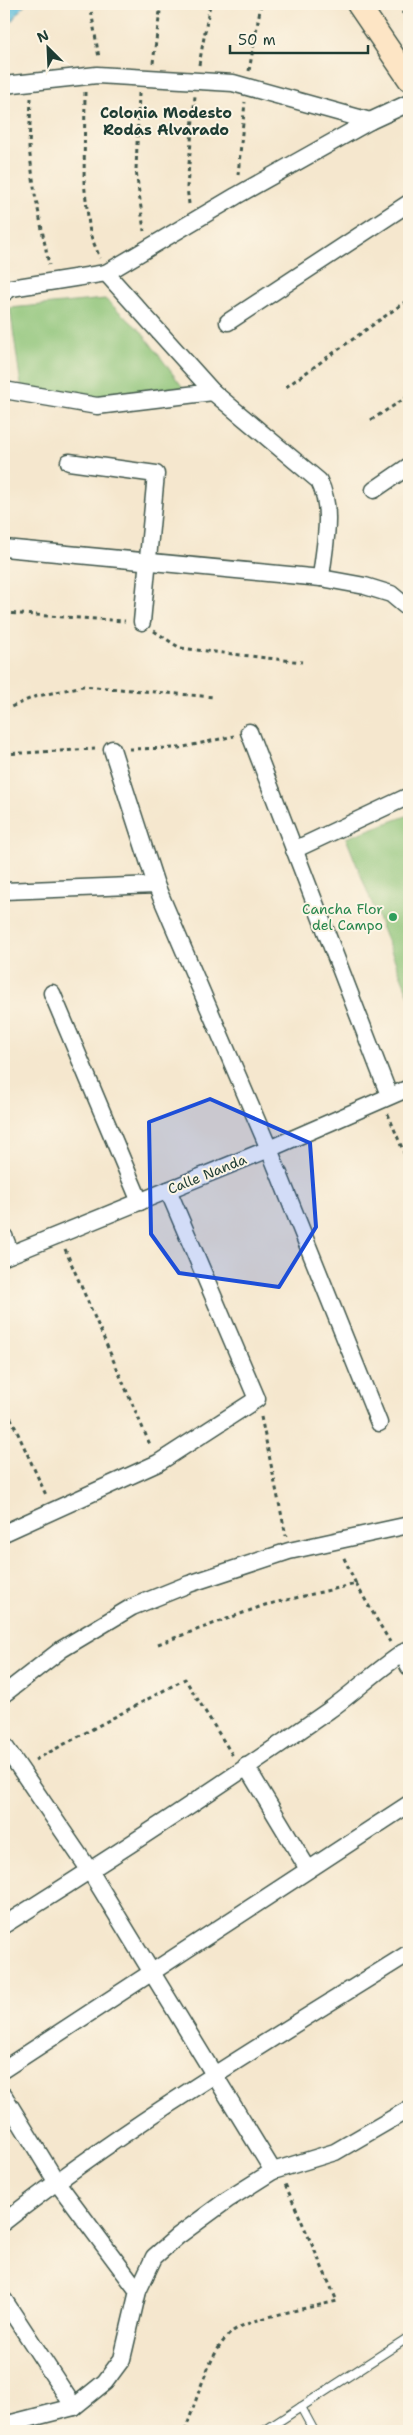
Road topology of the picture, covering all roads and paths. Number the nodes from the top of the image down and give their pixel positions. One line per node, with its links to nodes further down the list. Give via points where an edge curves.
1 (90, 4): 7 (path)
2 (161, 4): 9 (path)
3 (210, 4): 11 (path)
4 (358, 4): 10 (street)
5 (409, 6): 6 (path)
6 (402, 14)
7 (102, 76): 8 (street); 9 (street)
8 (85, 77): 12 (street); 19 (path, via 84,182 90,234)
9 (145, 78): 11 (street); 18 (path, via 136,170)
10 (409, 78)
11 (196, 81): 15 (street, via 233,83); 17 (path, via 187,187)
12 (32, 82): 13 (street); 20 (path, via 29,148)
13 (4, 85)
14 (409, 103): 15 (street)
15 (370, 121): 17 (street)
16 (409, 202): 23 (street)
17 (192, 222): 18 (street)
18 (146, 249): 19 (street)
19 (106, 273): 20 (street); 26 (street)
20 (52, 281): 21 (street, via 11,288)
21 (4, 293)
22 (409, 299): 24 (path)
23 (228, 322)
24 (286, 387)
25 (4, 390): 26 (street, via 97,406)
26 (213, 392): 34 (street, via 319,482 326,495 327,507)
27 (409, 396): 28 (path)
28 (371, 420)
29 (69, 462): 33 (street, via 156,474)
30 (409, 466): 31 (street)
31 (374, 490)
32 (4, 548): 33 (street)
33 (149, 563): 34 (street); 36 (street)
34 (321, 578): 35 (street, via 390,594)
35 (409, 610)
36 (142, 622)
37 (214, 697): 38 (path, via 83,686 34,696)
38 (4, 710)
39 (249, 732): 42 (street)
40 (112, 748): 43 (street)
41 (409, 796): 42 (street)
42 (294, 850): 47 (street)
43 (156, 885): 44 (street); 48 (street)
44 (4, 891)
45 (52, 993): 51 (street)
46 (409, 1088): 47 (street, Calle Nanda)
47 (385, 1097): 48 (street, Calle Nanda); 49 (path)
48 (269, 1148): 50 (street, Calle Nanda); 57 (street)
49 (409, 1165)
50 (168, 1190): 51 (street, Calle Nanda); 55 (street)
51 (140, 1202): 52 (street, Calle Nanda)
52 (59, 1234): 54 (street, Calle Nanda); 58 (path)
53 (4, 1236): 54 (street)
54 (8, 1256)
55 (257, 1399): 58 (street); 63 (path)
56 (4, 1403): 59 (path)
57 (380, 1423)
58 (158, 1463): 59 (street)
59 (53, 1511): 61 (street)
60 (409, 1525): 62 (street)
61 (4, 1533)
62 (336, 1541): 63 (street); 64 (path)
63 (289, 1551): 67 (street, via 189,1584 132,1608 62,1649)
64 (356, 1584): 65 (path, via 265,1606); 66 (path)
65 (158, 1644)
66 (405, 1656): 70 (street)
67 (4, 1694)
68 (4, 1745): 69 (street)
69 (19, 1768): 70 (path, via 185,1679); 73 (street)
70 (244, 1768): 72 (street); 73 (street)
71 (409, 1804): 72 (street)
72 (308, 1869): 76 (street)
73 (90, 1871): 74 (street); 76 (street)
74 (4, 1924)
75 (409, 1953): 78 (street)
76 (153, 1972): 77 (street); 78 (street)
77 (4, 2069)
78 (216, 2075): 81 (street); 82 (street)
79 (4, 2096): 82 (street)
80 (409, 2109): 81 (street, via 335,2152)
81 (276, 2170): 84 (street, via 220,2205 154,2257); 90 (path, via 337,2302 249,2323 233,2331 216,2352)
82 (56, 2182): 83 (street); 84 (street)
83 (4, 2222)
84 (138, 2291): 87 (street, via 122,2359 105,2382)
85 (4, 2300): 87 (street)
86 (409, 2337): 88 (lane)
87 (74, 2407): 89 (street)
88 (301, 2407): 91 (lane); 92 (lane)
89 (4, 2425)
90 (185, 2431)
91 (264, 2431)
92 (314, 2431)

